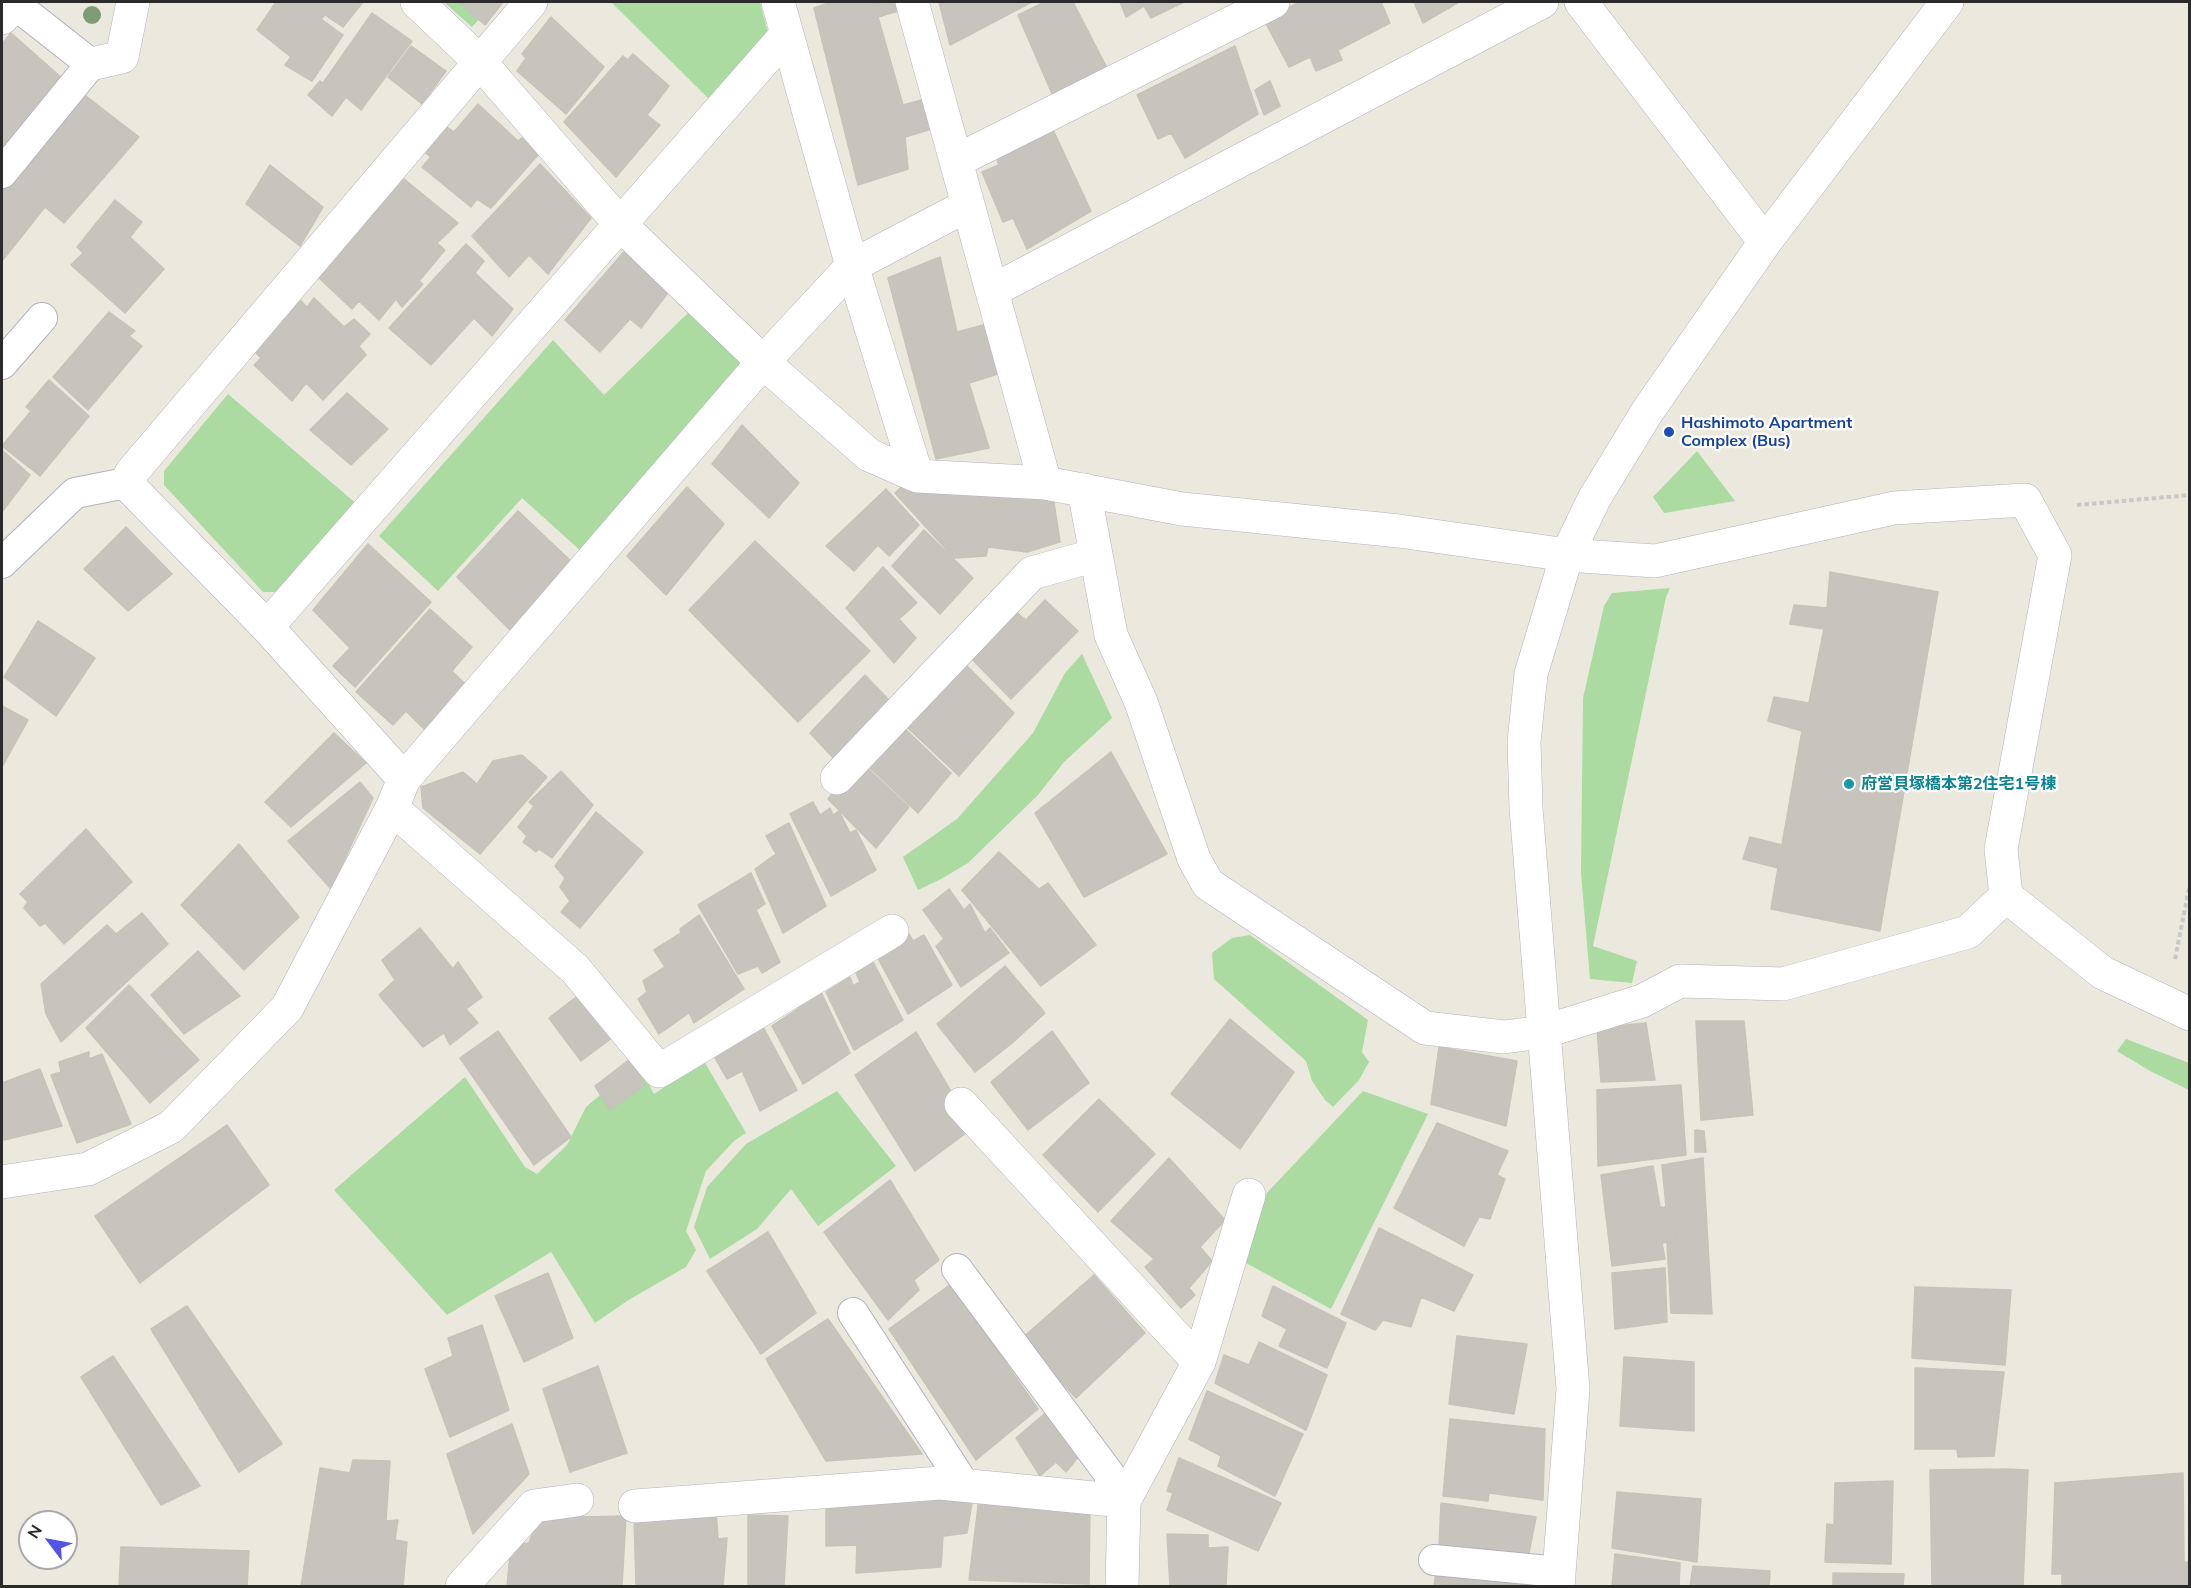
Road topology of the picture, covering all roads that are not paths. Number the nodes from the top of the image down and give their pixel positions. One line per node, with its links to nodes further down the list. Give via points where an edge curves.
1 (133, 2): 12 (street, via 122,57)
2 (417, 2): 11 (street)
3 (531, 2): 11 (street)
4 (912, 2): 13 (street)
5 (1273, 2): 13 (street)
6 (1542, 2): 19 (street)
7 (1581, 2): 17 (street)
8 (1947, 2): 17 (street)
9 (11, 6): 12 (lane)
10 (781, 10): 16 (street); 18 (street)
11 (480, 62): 16 (street); 24 (street)
12 (91, 64): 14 (lane)
13 (956, 160): 15 (street)
14 (2, 173)
15 (968, 205): 18 (street); 19 (street)
16 (621, 225): 21 (street); 30 (street)
17 (1765, 242): 28 (street, via 1647,412 1594,499)
18 (852, 266): 21 (street); 23 (street)
19 (992, 291): 25 (street)
20 (42, 318): 22 (lane)
21 (763, 362): 23 (street, via 869,455); 32 (street)
22 (2, 364)
23 (917, 476): 25 (street)
24 (126, 483): 29 (lane, via 75,493); 30 (street)
25 (1045, 483): 26 (street)
26 (1084, 490): 27 (street); 28 (street, via 1182,509 1399,531)
27 (1096, 555): 31 (street, via 1032,573); 36 (street, via 1111,635 1141,702 1194,859 1208,884 1425,1028 1504,1037)
28 (1567, 555): 33 (street, via 1655,561 1894,508 2025,500 2055,555 2001,849); 36 (street, via 1531,674 1524,742)
29 (2, 563)
30 (267, 627): 32 (street)
31 (837, 778)
32 (398, 793): 34 (street, via 575,969 659,1071); 38 (street, via 287,1008 171,1127 87,1169)
33 (2006, 896): 35 (street, via 2103,973); 36 (street, via 1968,932 1784,984 1680,981 1642,1001)
34 (892, 931)
35 (2179, 1009)
36 (1543, 1032): 48 (street, via 1573,1389)
37 (961, 1104): 42 (street)
38 (2, 1182)
39 (1249, 1196): 42 (street)
40 (957, 1269): 45 (lane, via 1110,1475)
41 (853, 1313): 43 (lane)
42 (1199, 1362): 45 (street)
43 (965, 1486): 45 (street); 46 (street, via 940,1483)
44 (577, 1500): 49 (street, via 534,1506)
45 (1117, 1500): 50 (street)
46 (635, 1506)
47 (1434, 1560): 48 (lane)
48 (1558, 1579)
49 (462, 1587)
50 (1122, 1587)

